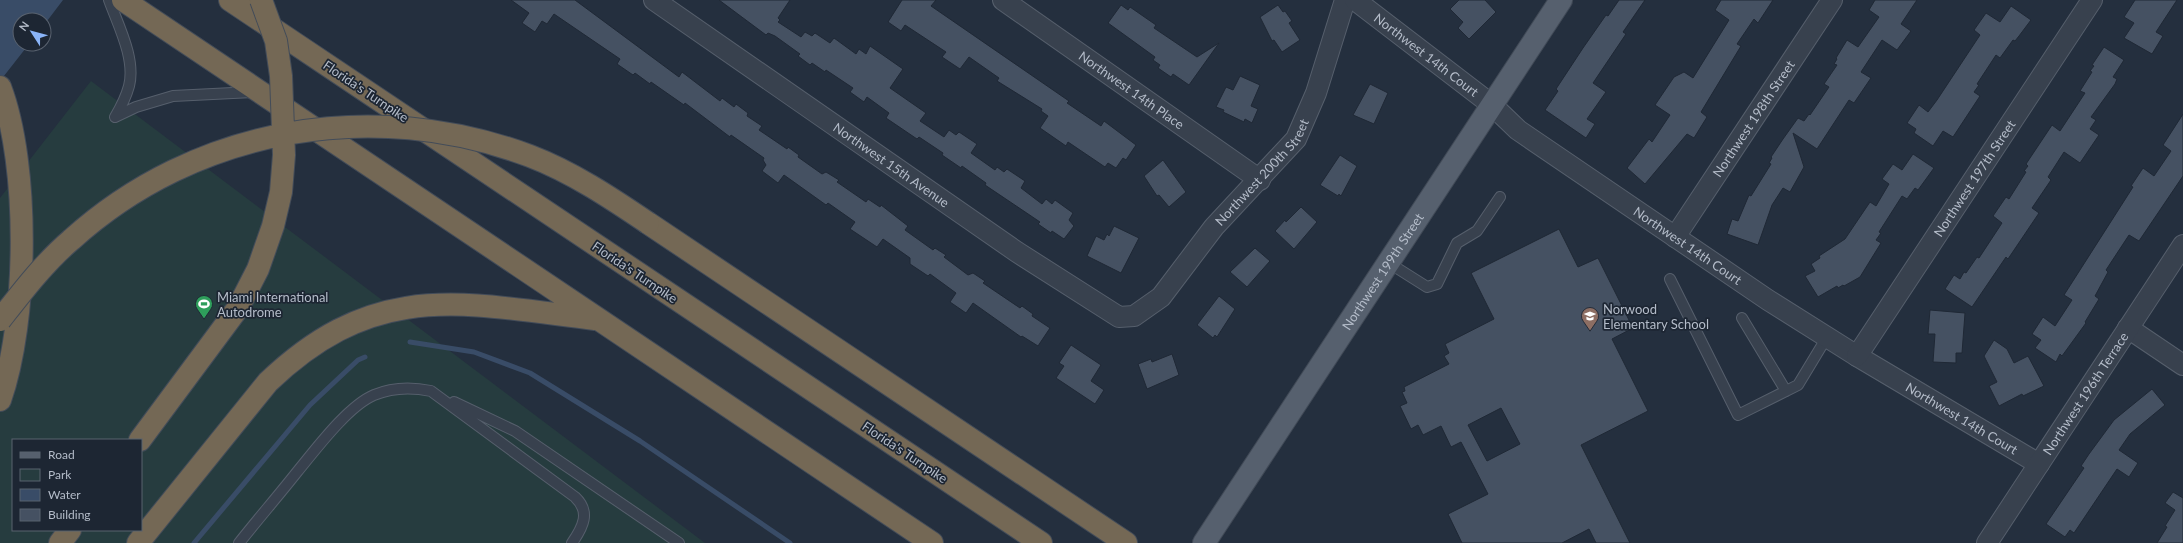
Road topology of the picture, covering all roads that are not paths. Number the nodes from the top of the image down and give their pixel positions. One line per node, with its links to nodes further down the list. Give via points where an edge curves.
1 (110, 0): 12 (lane, via 130,65 130,84 115,117 142,104 173,96)
2 (123, 0): 12 (highway)
3 (230, 0): 42 (highway, Florida's Turnpike)
4 (261, 0): 32 (highway, bridge, via 276,41 281,76 284,155 281,192 273,226 258,269 238,308)
5 (654, 0): 21 (street, Northwest 15th Avenue, via 1016,252 1119,317)
6 (1003, 0): 15 (street, Northwest 14th Place)
7 (1344, 0): 15 (street, Northwest 200th Street, via 1316,93 1296,139)
8 (1355, 0): 14 (street, Northwest 14th Court)
9 (1561, 0): 14 (main road, Northwest 199th Street)
10 (1832, 0): 17 (street, Northwest 198th Street)
11 (2092, 0): 27 (street, Northwest 197th Street)
12 (259, 92): 24 (highway)
13 (3, 96): 31 (highway, via 17,155 20,270 15,336)
14 (1492, 105): 17 (street, Northwest 14th Court, via 1518,130); 19 (main road, Northwest 199th Street)
15 (1260, 180): 21 (street, Northwest 200th Street, via 1214,227 1161,297)
16 (1500, 197): 19 (lane, via 1477,231 1457,243 1437,284 1428,287)
17 (1675, 237): 26 (street, Northwest 14th Court)
18 (2183, 244): 25 (street, Northwest 196th Terrace)
19 (1389, 263): 43 (main road, Northwest 199th Street)
20 (1670, 279): 30 (lane, via 1738,415)
21 (1134, 316)
22 (1742, 318): 30 (lane)
23 (0, 320): 35 (highway, bridge, via 70,240 127,196 191,162 266,137 299,131 359,126 410,127 459,135 531,156 566,172 648,223)
24 (600, 320): 37 (highway, via 469,304 439,304 383,312 357,320 331,333 289,362 268,382); 41 (highway)
25 (2128, 328): 28 (street); 33 (street, Northwest 196th Terrace)
26 (1827, 337): 27 (street, Northwest 14th Court); 30 (lane, via 1798,385)
27 (1857, 356): 33 (street, Northwest 14th Court)
28 (2183, 364)
29 (431, 391): 38 (lane, via 412,387 400,388 375,394 364,400 331,432); 39 (lane, via 582,503 585,521); 40 (lane, via 515,431)
30 (1786, 391)
31 (0, 400)
32 (141, 439)
33 (2039, 464): 44 (street, Northwest 196th Terrace)
34 (69, 531): 36 (highway)
35 (1122, 540)
36 (60, 543)
37 (138, 543)
38 (239, 543)
39 (572, 543)
40 (679, 543)
41 (932, 543)
42 (1041, 543)
43 (1204, 543)
44 (1987, 543)

